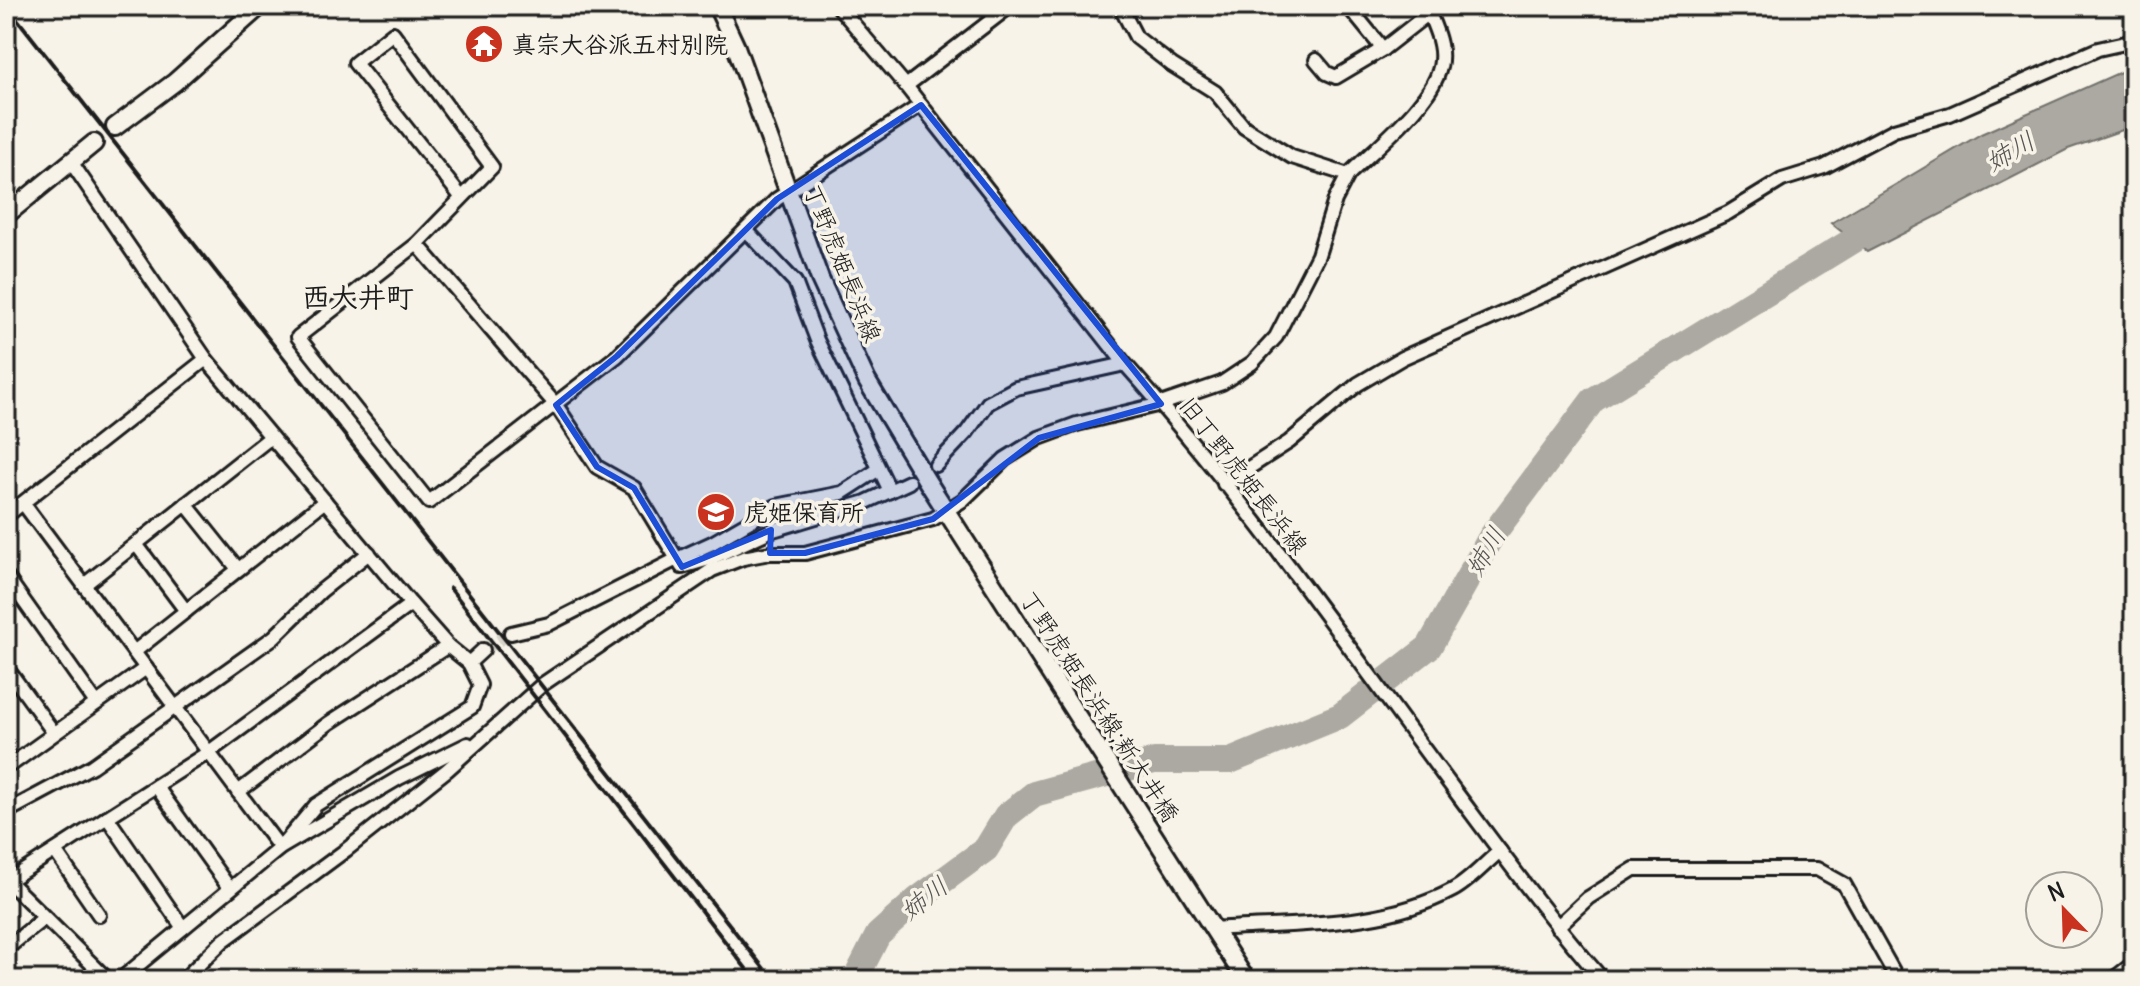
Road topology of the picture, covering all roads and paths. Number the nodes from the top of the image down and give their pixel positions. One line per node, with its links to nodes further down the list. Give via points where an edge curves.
1 (717, 6): 16 (main road, 丁野虎姫長浜線)
2 (838, 6): 10 (street, 旧丁野虎姫長浜線)
3 (1010, 6): 10 (street)
4 (1120, 6): 15 (street, via 1136,37 1215,92 1244,127 1292,157)
5 (1348, 6): 8 (street)
6 (254, 8): 12 (main road, via 175,82)
7 (2134, 41): 29 (street, via 2098,49 1950,114 1894,130 1824,167 1782,180 1728,213 1402,358 1358,384 1289,442)
8 (1383, 49): 9 (street, via 1336,77); 15 (street, via 1429,13 1442,59 1436,82)
9 (1316, 60)
10 (906, 86): 11 (street, 旧丁野虎姫長浜線)
11 (921, 105): 16 (street); 22 (street, 旧丁野虎姫長浜線)
12 (115, 127)
13 (94, 143): 14 (main road)
14 (71, 162): 18 (main road); 21 (street)
15 (1348, 175): 23 (street, via 1318,255 1276,337 1252,363 1222,383)
16 (788, 192): 19 (street); 35 (main road, 丁野虎姫長浜線, via 820,279 867,381)
17 (462, 198): 17 (street, via 492,167 393,33 355,63); 20 (street)
18 (6, 215)
19 (746, 230): 24 (street, via 617,356); 27 (street, via 795,282)
20 (417, 244): 24 (street); 24 (street, via 298,337 429,502)
21 (206, 359): 25 (street); 32 (street)
22 (1125, 364): 23 (street, 旧丁野虎姫長浜線); 26 (street, via 1016,388 988,403)
23 (1161, 404): 29 (street, 旧丁野虎姫長浜線); 35 (street, via 1039,438 1005,459)
24 (556, 405): 40 (street, via 597,467 634,488)
25 (271, 437): 31 (street); 33 (street)
26 (936, 465)
27 (879, 469): 30 (street); 40 (street, via 842,493 776,506)
28 (909, 482): 30 (street)
29 (1224, 484): 65 (street, 旧丁野虎姫長浜線)
30 (890, 491): 36 (street)
31 (325, 501): 38 (street); 41 (street)
32 (23, 503): 34 (street); 43 (street)
33 (186, 504): 37 (street); 41 (street)
34 (6, 516)
35 (950, 517): 39 (street, via 805,553); 72 (main road, 丁野虎姫長浜線;新大井橋)
36 (770, 531): 39 (street); 40 (street, via 709,559 682,567)
37 (136, 544): 43 (street); 45 (street)
38 (369, 553): 44 (street); 54 (street, via 274,637)
39 (770, 553): 56 (street, via 712,570 543,684)
40 (677, 559): 46 (street, via 549,624)
41 (238, 569): 45 (street)
42 (6, 576): 53 (street)
43 (84, 585): 49 (street)
44 (411, 604): 47 (street); 57 (street)
45 (186, 611): 49 (street)
46 (511, 633)
47 (448, 646): 50 (street); 60 (street, via 329,723)
48 (483, 650): 50 (street)
49 (134, 652): 52 (street)
50 (469, 663): 63 (street, via 480,685 472,707 316,805)
51 (6, 667): 55 (street)
52 (146, 668): 53 (street); 54 (street)
53 (96, 703): 55 (street)
54 (174, 706): 57 (street); 61 (street, via 92,766)
55 (54, 733): 58 (street, via 12,764)
56 (486, 735): 63 (street, via 399,778); 77 (street, via 346,850 223,941)
57 (209, 752): 59 (street); 60 (street)
58 (6, 756)
59 (156, 786): 62 (street); 67 (street)
60 (238, 792): 63 (street)
61 (6, 812)
62 (107, 817): 64 (street); 71 (street)
63 (280, 848): 67 (street)
64 (55, 851): 66 (street); 68 (street)
65 (1500, 851): 70 (street, 旧丁野虎姫長浜線); 72 (street, via 1456,888 1409,910 1359,919)
66 (6, 881): 69 (street)
67 (230, 889): 71 (street)
68 (99, 915)
69 (44, 918): 73 (street); 75 (street)
70 (1557, 927): 79 (street, 旧丁野虎姫長浜線); 80 (street, via 1588,898 1634,869 1817,869 1844,884)
71 (183, 928): 76 (street)
72 (1213, 929): 78 (main road)
73 (6, 949)
74 (2134, 963): 81 (street)
75 (108, 980)
76 (120, 980)
77 (183, 980)
78 (1246, 980)
79 (1603, 980)
80 (1898, 980)
81 (2112, 980)

